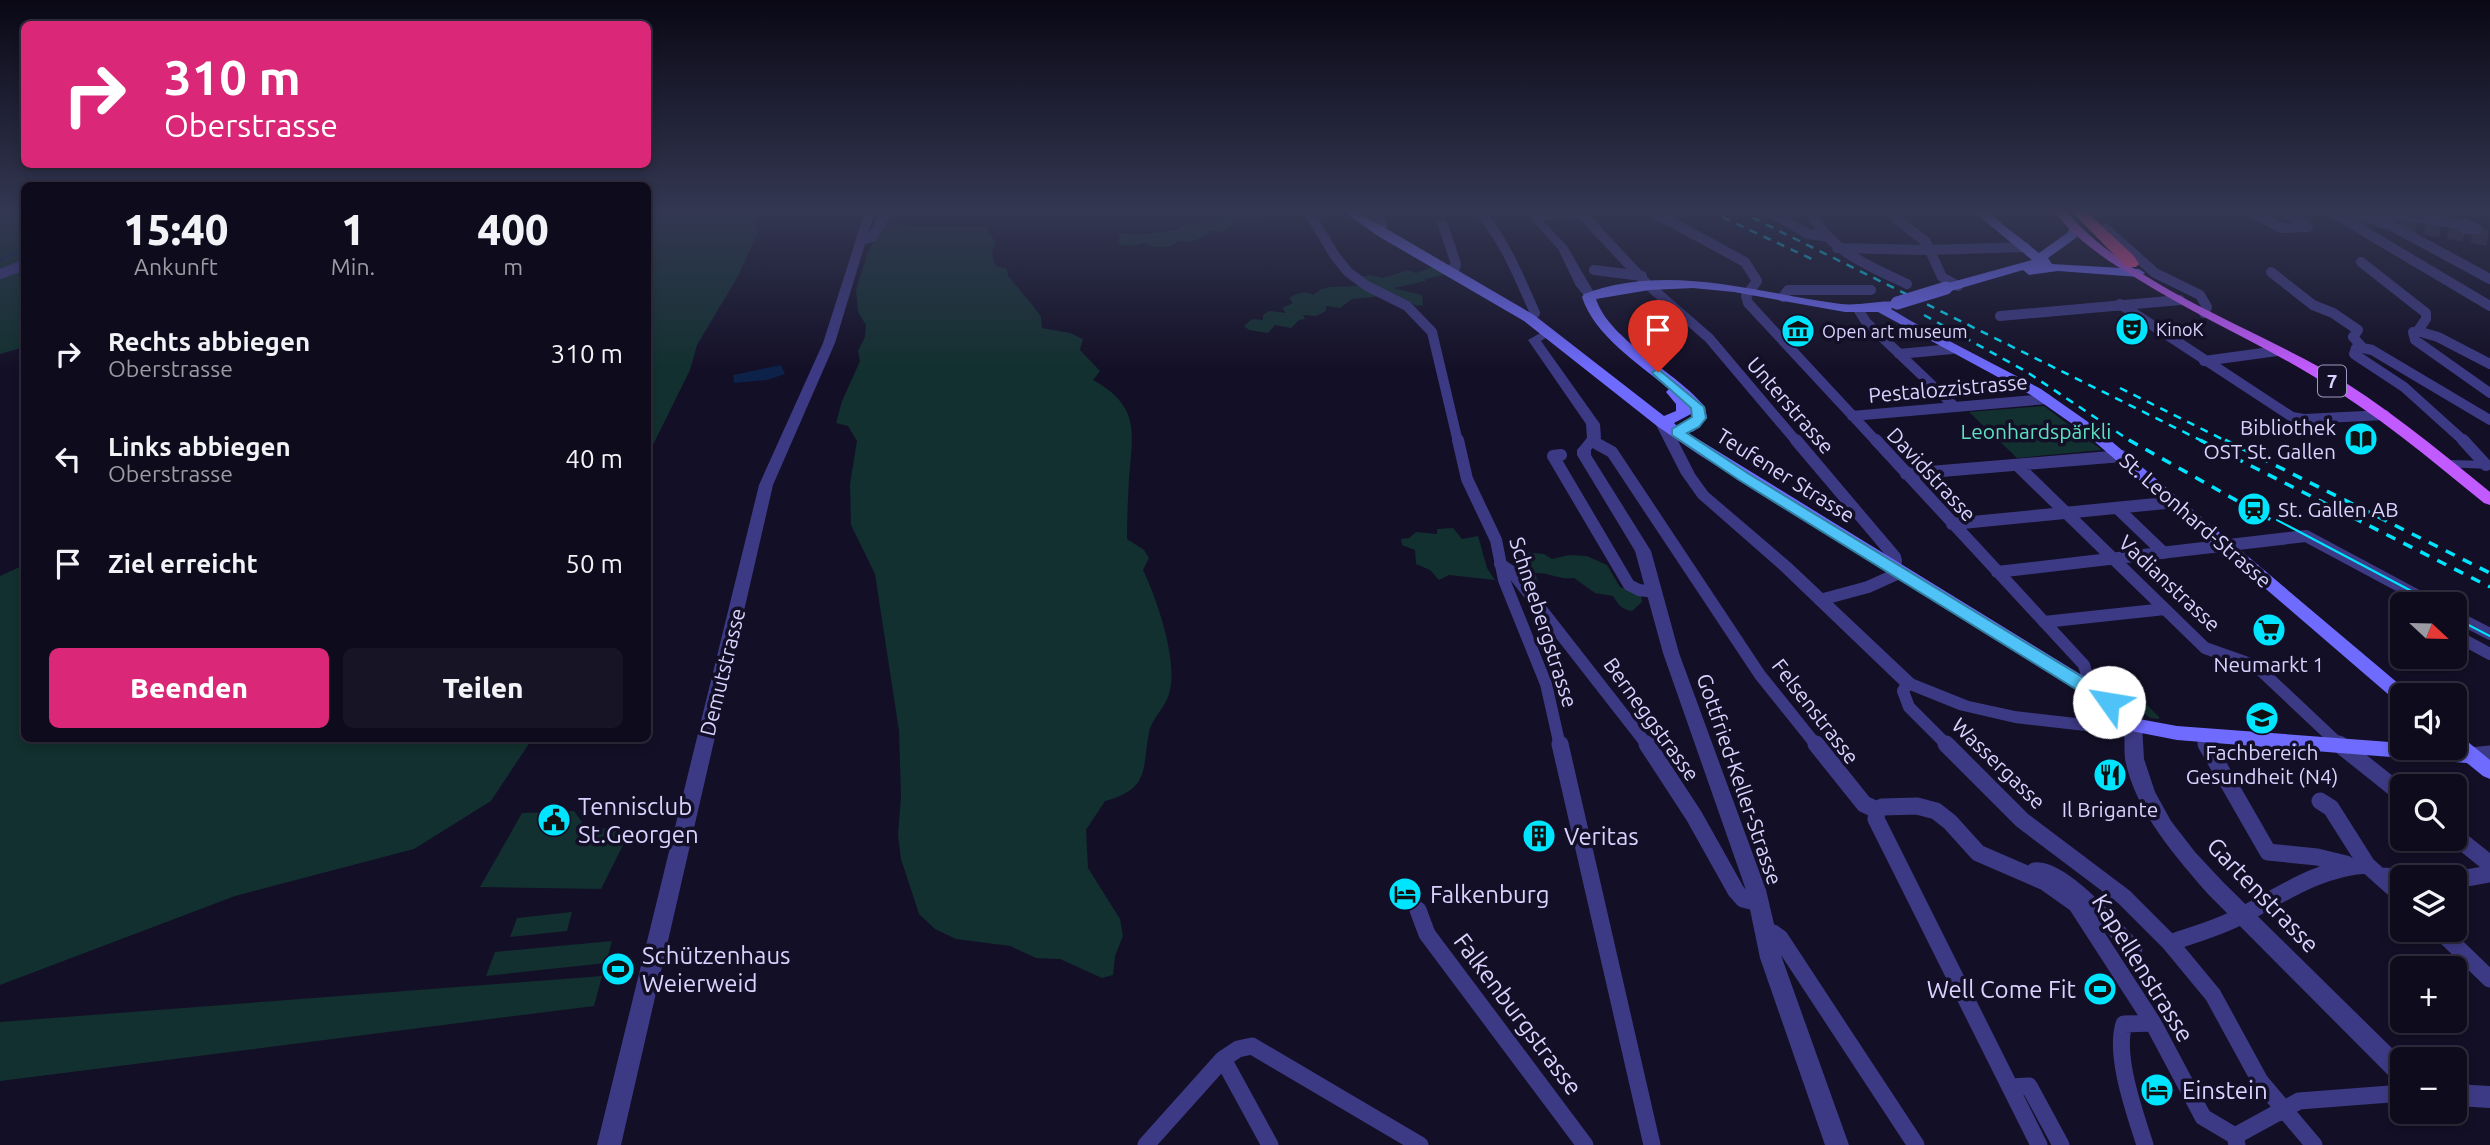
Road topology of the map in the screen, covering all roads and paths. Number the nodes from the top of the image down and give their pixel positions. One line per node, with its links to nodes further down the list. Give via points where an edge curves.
1 (853, 264): 127 (street, Demutstrasse, via 829,343 766,485)
2 (1342, 264): 75 (street, Schneebergstrasse, via 1368,286 1419,313 1432,332 1466,479 1496,540)
3 (1438, 264): 20 (main road, Teufener Strasse)
4 (1456, 264): 20 (street)
5 (1514, 264): 40 (street, via 1535,313)
6 (1571, 264): 31 (street)
7 (1630, 264): 26 (street, Unterstrasse)
8 (1869, 264): 27 (street)
9 (1937, 264): 28 (street)
10 (2023, 264): 28 (main road)
11 (2097, 264): 22 (main road)
12 (2123, 264): 22 (main road, 7)
13 (2132, 264): 22 (highway)
14 (2140, 264): 38 (street, via 2200,295 2207,307)
15 (2364, 264): 42 (street, via 2426,313)
16 (2420, 264): 35 (street)
17 (2463, 264): 25 (street)
18 (1749, 265): 29 (street, via 1757,281)
19 (21, 266): 24 (street)
20 (1448, 270): 40 (main road, Teufener Strasse)
21 (1594, 270): 26 (street)
22 (2136, 270): 33 (main road, 7)
23 (2271, 272): 43 (street, via 2313,305 2350,323 2358,330 2353,337)
24 (0, 274)
25 (2490, 279)
26 (1645, 281): 29 (main road); 31 (main road); 76 (street, Unterstrasse, via 1697,326 1778,419 1895,557)
27 (1907, 284)
28 (1952, 287): 36 (main road, bridge)
29 (1751, 290): 32 (main road); 54 (street, Davidstrasse, via 1747,302)
30 (1871, 290): 32 (street, via 1790,290)
31 (1590, 296): 49 (main road, via 1587,299 1599,319)
32 (1783, 297): 37 (main road)
33 (2180, 300): 34 (street); 38 (main road, 7)
34 (2120, 304): 39 (street); 47 (street)
35 (2490, 306)
36 (1881, 308): 37 (main road); 44 (main road, St. Leonhard-Strasse)
37 (1858, 309): 46 (street)
38 (2204, 313): 45 (main road, 7)
39 (2000, 316)
40 (1530, 318): 41 (main road, Teufener Strasse)
41 (1549, 332): 56 (main road, Teufener Strasse); 58 (street, via 1534,340 1593,424)
42 (2421, 332): 48 (street); 50 (street, via 2413,332 2415,340)
43 (2363, 348): 55 (street); 65 (street, via 2356,348 2354,354 2404,387)
44 (1952, 349): 46 (street); 51 (main road, St. Leonhard-Strasse)
45 (2277, 351): 47 (street); 53 (main road, 7)
46 (1899, 354): 52 (street)
47 (2204, 361): 53 (street, via 2295,418)
48 (2490, 364)
49 (1658, 372): 56 (main road, via 1686,408 1681,416); 57 (main road, via 1698,407 1694,424)
50 (2490, 393)
51 (2047, 399): 52 (street, Pestalozzistrasse); 61 (main road, St. Leonhard-Strasse)
52 (1955, 407): 54 (street, Pestalozzistrasse)
53 (2385, 415): 63 (main road, 7)
54 (1852, 416): 66 (street, Davidstrasse)
55 (2490, 420)
56 (1662, 423): 57 (main road, Teufener Strasse); 62 (street)
57 (1677, 432): 59 (main road, Teufener Strasse)
58 (1592, 441): 79 (street, Gottfried-Keller-Strasse, via 1584,455 1643,551); 99 (street, Felsenstrasse, via 1612,452 1774,693 1864,804)
59 (1703, 451): 62 (street); 76 (main road, Teufener Strasse)
60 (1561, 455): 79 (street, via 1553,456 1629,585)
61 (2122, 456): 64 (street); 68 (main road, St. Leonhard-Strasse)
62 (1679, 460): 82 (street, via 1703,495)
63 (2446, 464): 65 (street); 67 (main road, 7)
64 (2017, 465): 66 (street); 70 (street, Vadianstrasse)
65 (2488, 465)
66 (1906, 474): 71 (street, Davidstrasse)
67 (2490, 500)
68 (2176, 502): 69 (street); 72 (main road, St. Leonhard-Strasse)
69 (2117, 508): 70 (street); 73 (street)
70 (2066, 514): 71 (street); 74 (street, Vadianstrasse)
71 (1952, 524): 77 (street, Davidstrasse)
72 (2224, 544): 73 (street); 78 (street, via 2306,536); 91 (main road, St. Leonhard-Strasse)
73 (2164, 553): 74 (street)
74 (2113, 560): 77 (street); 83 (street, Vadianstrasse)
75 (1500, 564): 109 (street, Berneggstrasse, via 1512,572 1648,746 1735,891 1743,899); 132 (street, Schneebergstrasse, via 1546,684)
76 (1894, 570): 82 (street, via 1868,587); 90 (main road, Teufener Strasse)
77 (1997, 572): 84 (street, Davidstrasse)
78 (2400, 587): 80 (street); 81 (street)
79 (1654, 592): 109 (street, Gottfried-Keller-Strasse)
80 (2403, 592)
81 (2410, 592)
82 (1820, 600): 89 (street)
83 (2165, 609): 84 (street); 94 (street, Vadianstrasse, via 2206,648 2256,666)
84 (2044, 622): 90 (street, Davidstrasse, via 2087,669)
85 (2468, 623): 86 (street)
86 (2490, 634)
87 (2468, 643): 88 (street)
88 (2490, 654)
89 (1908, 683): 92 (street, via 1965,706 2015,718); 114 (street, Wassergasse, via 1903,691 1909,707 2012,810 2124,897)
90 (2080, 684): 92 (main road, Teufener Strasse, via 2123,710)
91 (2390, 685)
92 (2133, 725): 93 (main road); 111 (street, Gartenstrasse, via 2137,763 2152,804 2190,860)
93 (2201, 735): 94 (main road); 101 (street, via 2268,852)
94 (2342, 747): 95 (main road); 97 (street, Vadianstrasse)
95 (2481, 755): 96 (main road)
96 (2490, 771)
97 (2390, 785)
98 (2320, 801): 103 (street, via 2331,808)
99 (1877, 810): 106 (street, Kapellenstrasse, via 1930,808 1947,818 1978,853); 121 (street, via 1876,820)
100 (2467, 846): 102 (street)
101 (2346, 864): 103 (street); 111 (street)
102 (2490, 864)
103 (2374, 870): 104 (street); 108 (street)
104 (2390, 874)
105 (2490, 874): 107 (street)
106 (2034, 877): 115 (street, via 2040,870 2073,888); 118 (street, Kapellenstrasse, via 2058,889 2083,912)
107 (2467, 878)
108 (2390, 885)
109 (1759, 903): 112 (street, Gottfried-Keller-Strasse)
110 (1418, 910): 131 (street, Falkenburgstrasse, via 1427,934)
111 (2241, 916): 114 (street); 120 (street, Gartenstrasse)
112 (1764, 932): 133 (street, Gottfried-Keller-Strasse); 134 (street, via 1780,938)
113 (2456, 942): 116 (street)
114 (2170, 943): 125 (street, Wassergasse, via 2213,995 2260,1081)
115 (2134, 949)
116 (2482, 961): 117 (street)
117 (2490, 979)
118 (2153, 1023): 126 (street, Kapellenstrasse, via 2203,1117); 137 (street, via 2124,1024 2121,1029)
119 (1223, 1059): 128 (street); 129 (street); 130 (street, via 1243,1046 1257,1046)
120 (2390, 1062)
121 (2010, 1087): 135 (street); 136 (street, via 2029,1086)
122 (2390, 1094): 125 (street, via 2299,1101)
123 (2467, 1096): 124 (street)
124 (2490, 1097)
125 (2283, 1110): 126 (street); 138 (street, Wassergasse)
126 (2236, 1140)
127 (609, 1145)
128 (1146, 1145)
129 (1270, 1145)
130 (1420, 1145)
131 (1585, 1145)
132 (1652, 1145)
133 (1837, 1145)
134 (1916, 1145)
135 (2039, 1145)
136 (2061, 1145)
137 (2145, 1145)
138 (2314, 1145)

